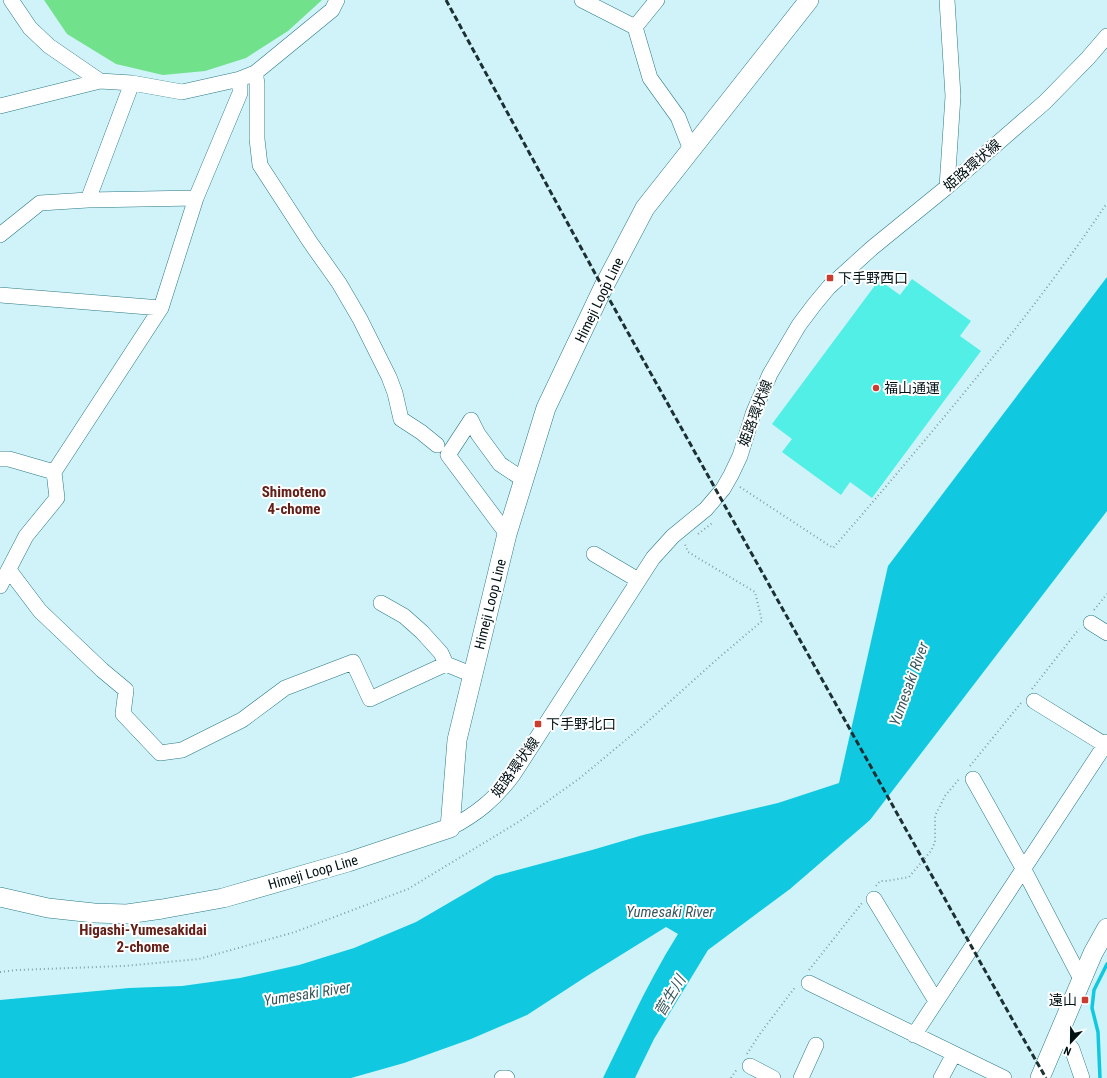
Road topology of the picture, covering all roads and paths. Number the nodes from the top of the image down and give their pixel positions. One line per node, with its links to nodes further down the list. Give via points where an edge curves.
1 (11, 0): 11 (street, via 30,28 49,46)
2 (338, 0): 9 (street, via 332,10)
3 (582, 0): 7 (street)
4 (657, 0): 7 (street)
5 (809, 0): 14 (main road, Himeji Loop Line)
6 (946, 0): 15 (street, via 953,96)
7 (635, 27): 14 (street, via 650,78 678,117)
8 (1107, 36): 15 (street, 姫路環状線, via 1045,102)
9 (255, 73): 10 (street); 22 (street, via 260,165 360,319 389,377 401,419)
10 (240, 79): 12 (street, via 182,92); 16 (street, via 240,93)
11 (100, 81): 12 (street); 13 (street)
12 (132, 83): 17 (street)
13 (0, 106)
14 (691, 150): 25 (main road, Himeji Loop Line, via 645,208 603,288 546,408)
15 (947, 187): 33 (street, 姫路環状線, via 846,270 814,305 770,374 737,462 723,489 706,509 673,536)
16 (196, 198): 17 (street); 21 (street)
17 (88, 200): 19 (street, via 40,203)
18 (1107, 203): 26 (path, via 1077,248 983,370 872,504 832,548 740,486)
19 (0, 235)
20 (0, 295): 21 (street)
21 (161, 308): 24 (street)
22 (437, 446)
23 (0, 459): 24 (street, via 9,459)
24 (54, 472): 32 (street, via 57,498 26,536)
25 (524, 480): 28 (main road, Himeji Loop Line); 28 (street, via 500,464 471,420 448,456)
26 (734, 489)
27 (715, 518): 29 (path)
28 (507, 534): 40 (main road, Himeji Loop Line)
29 (695, 536)
30 (690, 540): 49 (path, via 684,544 688,552 755,592 762,621 592,768 520,821 408,889 295,932 198,959 124,966)
31 (594, 554): 33 (street)
32 (9, 570): 34 (street); 39 (street, via 40,611 126,690 123,714 160,754 182,750 242,720 285,688 353,662 370,699)
33 (638, 580): 44 (street, 姫路環状線, via 502,791 480,810)
34 (0, 586)
35 (1107, 594): 37 (path)
36 (381, 603): 39 (street, via 404,616 422,632 441,653)
37 (1087, 622): 38 (street); 41 (path)
38 (1107, 633)
39 (446, 664): 40 (street)
40 (473, 675): 44 (main road, Himeji Loop Line, via 457,740)
41 (1028, 698): 42 (street); 43 (path)
42 (1106, 744): 45 (street)
43 (968, 774): 45 (street); 46 (path, via 945,796 935,816 935,842 931,851 909,877 880,881)
44 (450, 828): 47 (main road, Himeji Loop Line, via 348,862 223,898 162,909 127,914 94,913 48,908)
45 (1023, 868): 51 (street); 52 (street)
46 (872, 895): 50 (path); 52 (street)
47 (0, 897)
48 (1107, 928): 51 (main road)
49 (0, 972)
50 (805, 979): 54 (street); 57 (path, via 759,1035)
51 (1081, 979): 53 (main road)
52 (936, 1001): 54 (street)
53 (1060, 1032): 65 (main road); 66 (street, via 1072,1049)
54 (914, 1035): 56 (street)
55 (816, 1045): 62 (street)
56 (954, 1054): 63 (street); 64 (street)
57 (744, 1064): 60 (path); 61 (street)
58 (502, 1078): 59 (street)
59 (507, 1078)
60 (731, 1078)
61 (774, 1078)
62 (801, 1078)
63 (941, 1078)
64 (1004, 1078)
65 (1040, 1078)
66 (1082, 1078)

